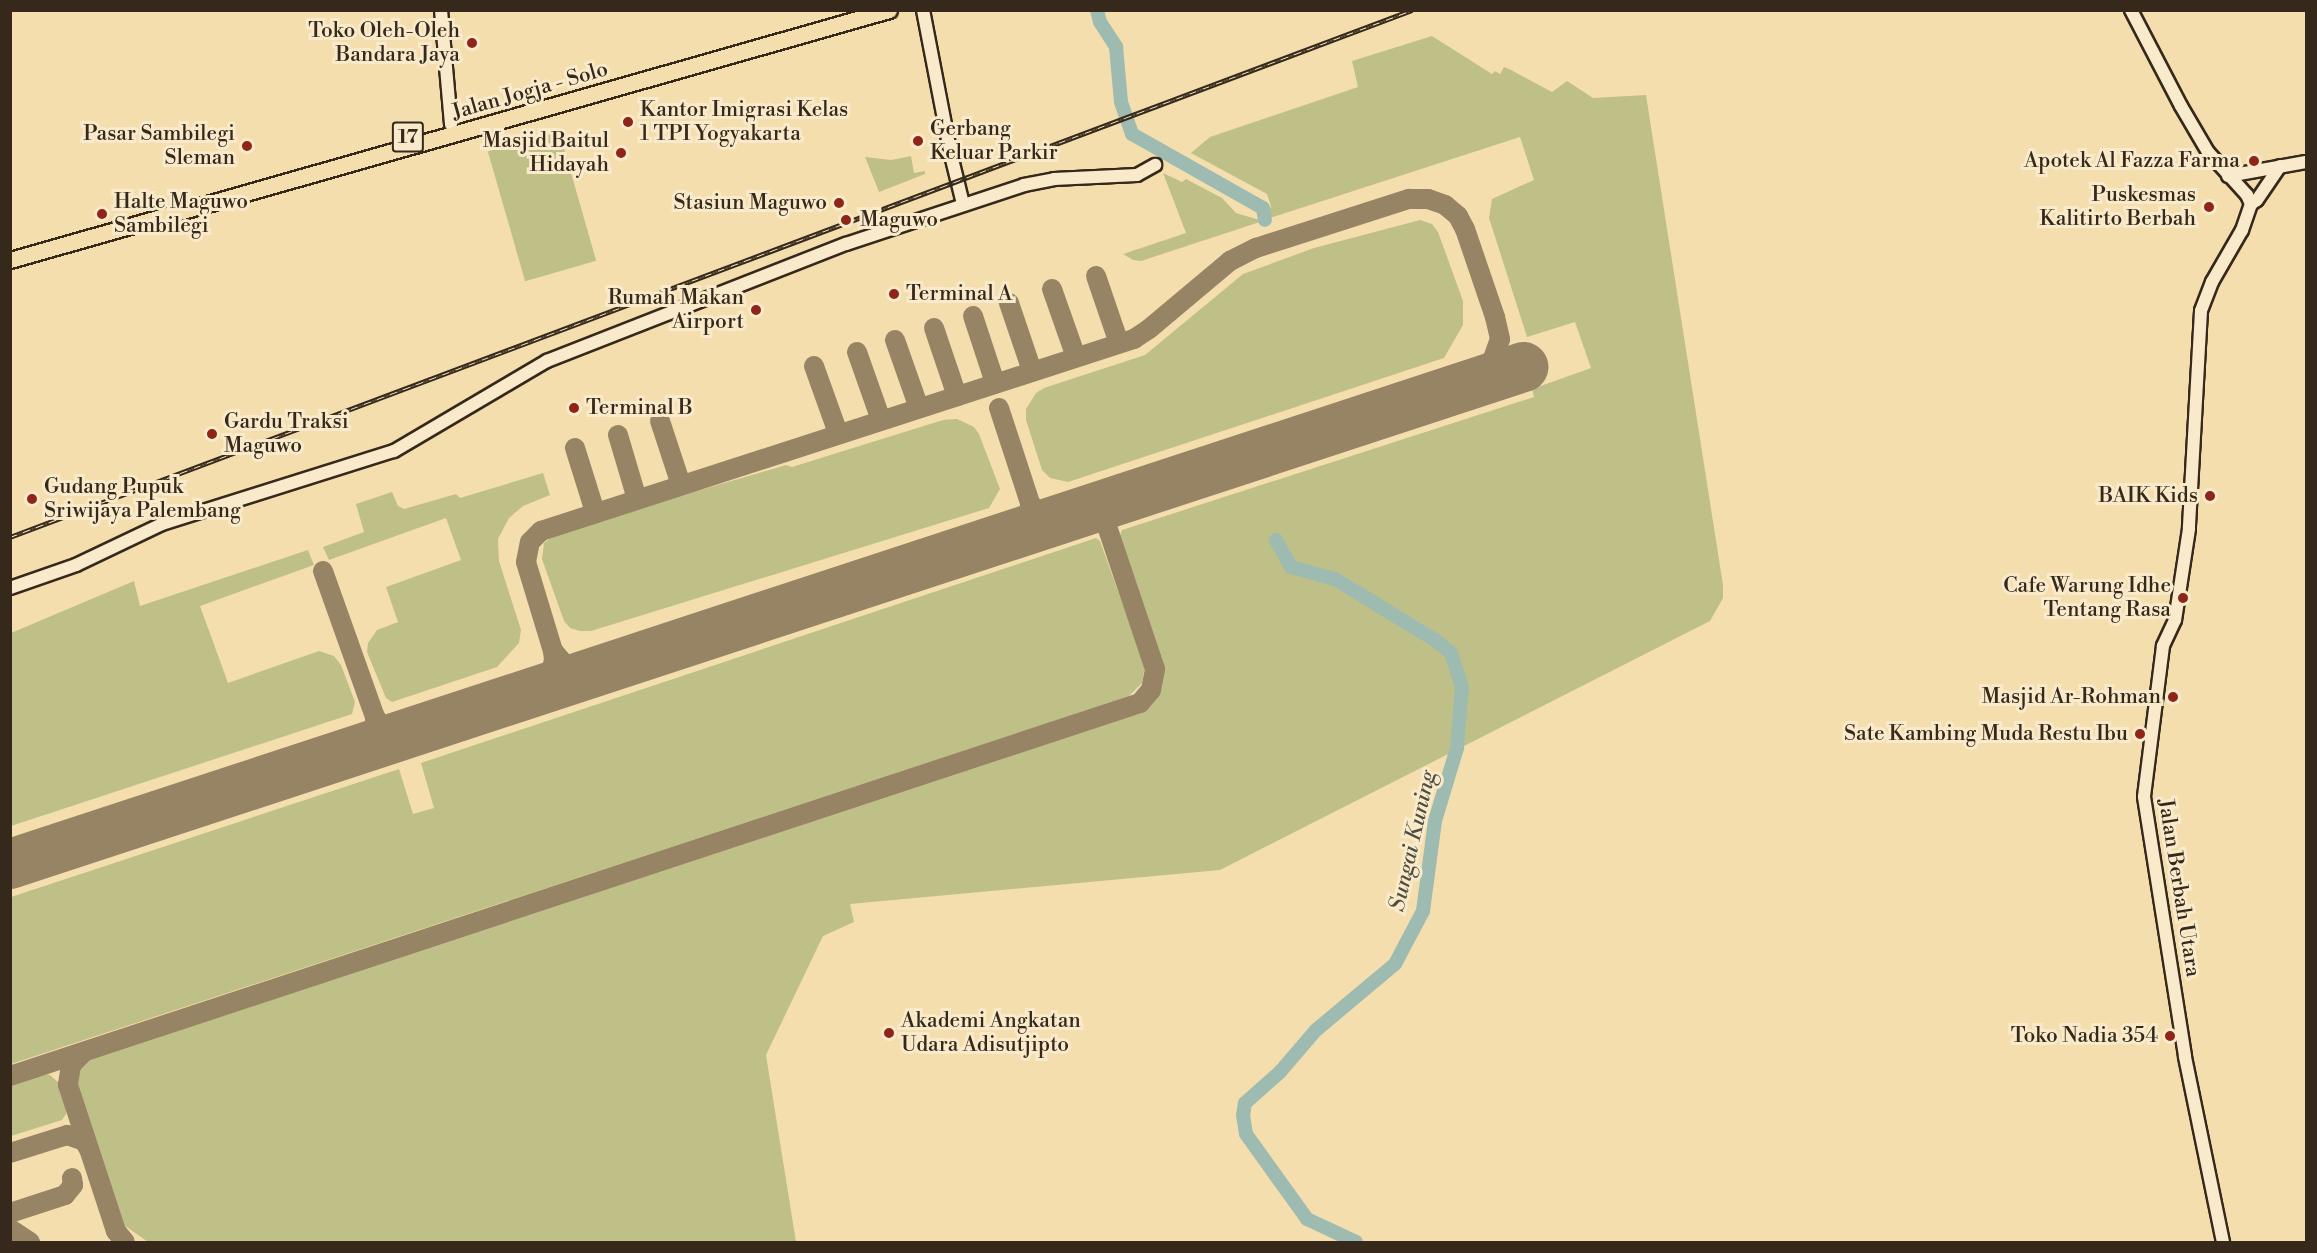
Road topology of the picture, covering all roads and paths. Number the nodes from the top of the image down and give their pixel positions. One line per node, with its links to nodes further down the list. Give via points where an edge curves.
1 (441, 10): 6 (street)
2 (852, 10): 6 (highway, Jalan Jogja - Solo / 17)
3 (889, 10): 14 (highway, Jalan Jogja - Solo / 17)
4 (925, 10): 11 (street)
5 (2131, 10): 10 (street, via 2182,109)
6 (451, 125): 13 (highway, Jalan Jogja - Solo / 17)
7 (2307, 162): 9 (street)
8 (1155, 165): 11 (street, via 1137,175 1041,181)
9 (2280, 166): 10 (street); 12 (street, Jalan Berbah Utara)
10 (2228, 176): 12 (street)
11 (961, 200): 15 (street, via 547,361 394,451 162,524 66,570)
12 (2251, 204): 16 (street, Jalan Berbah Utara, via 2201,311 2189,529 2175,620 2163,646 2144,797 2185,1057)
13 (10, 250)
14 (10, 260)
15 (10, 588)
16 (2223, 1242)

